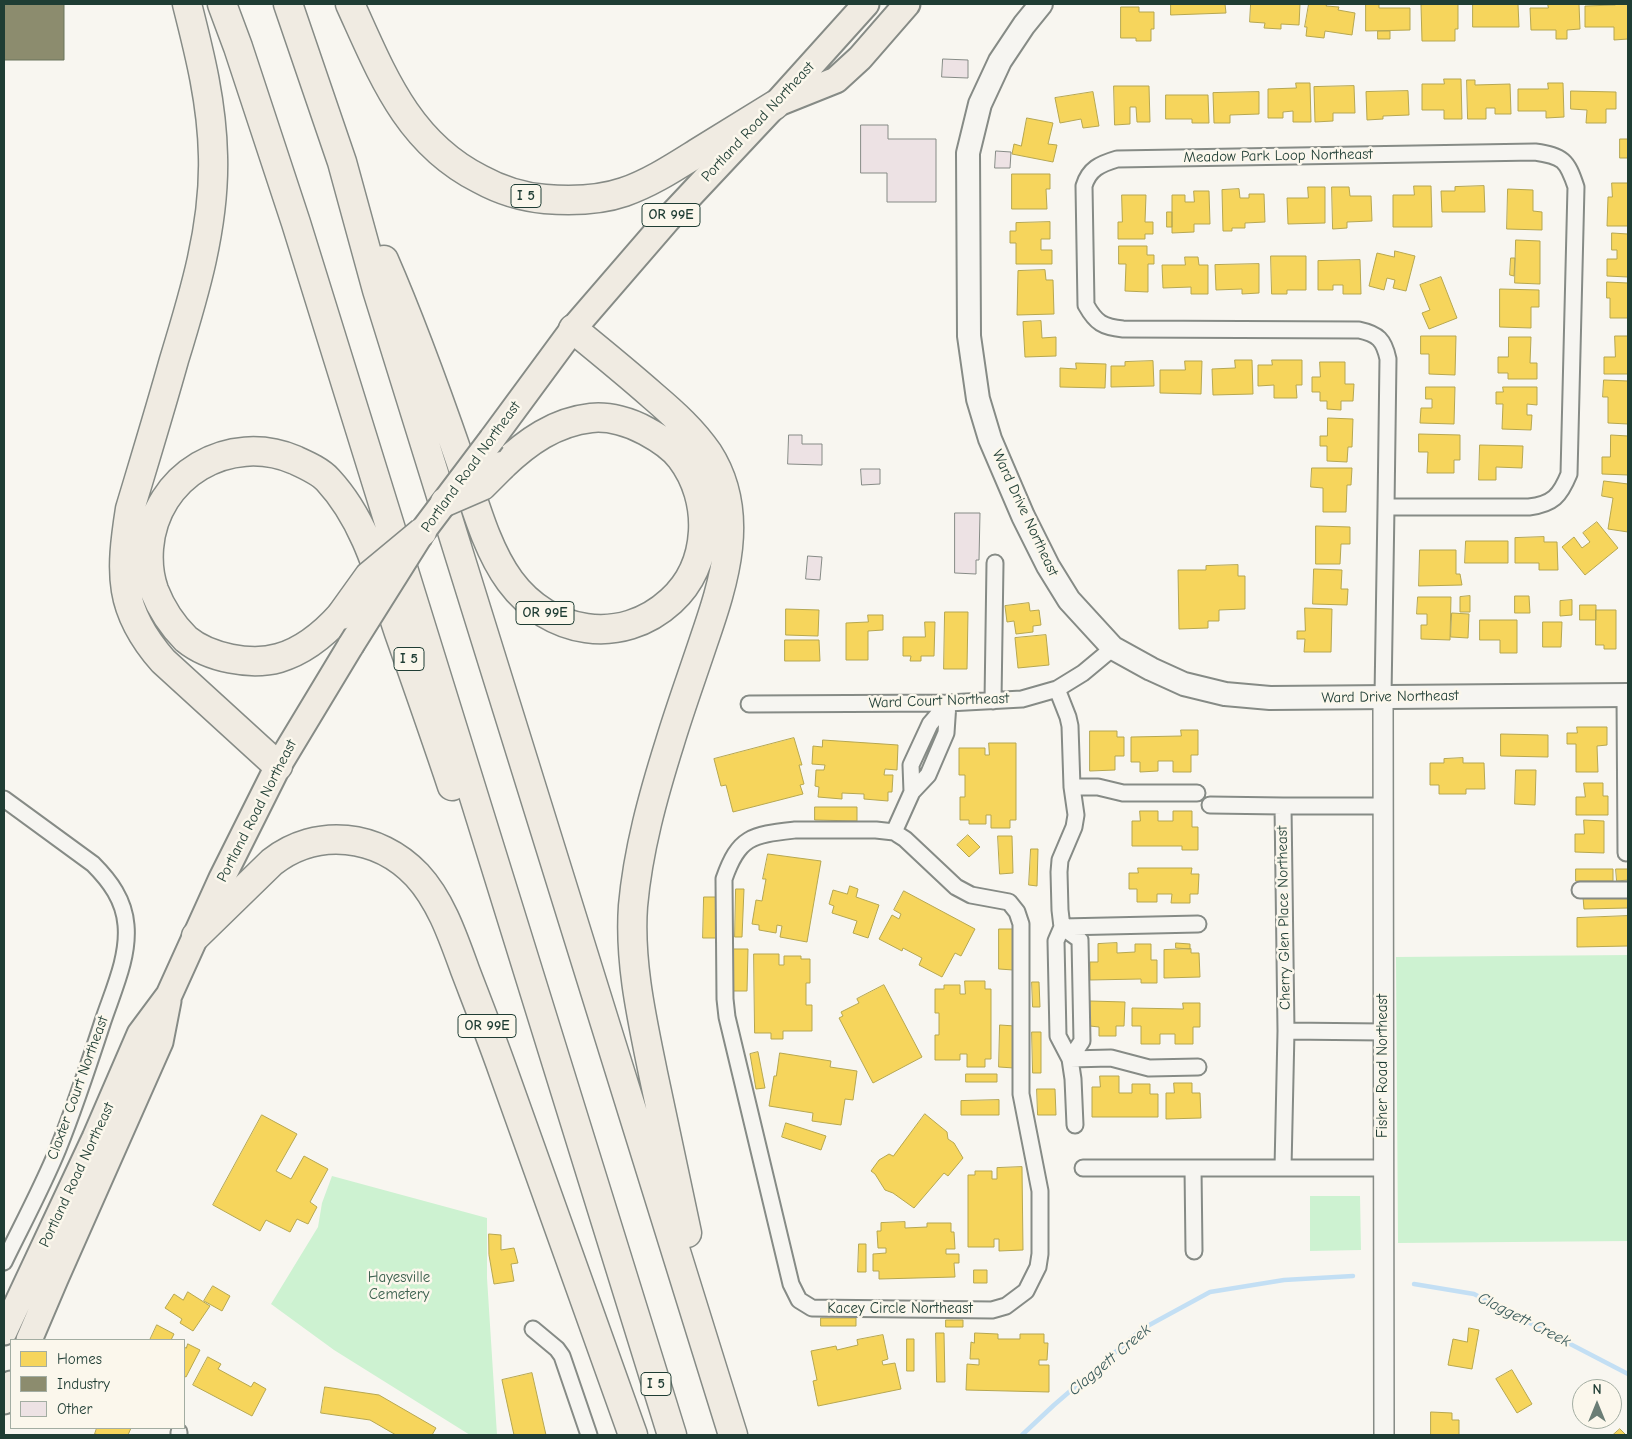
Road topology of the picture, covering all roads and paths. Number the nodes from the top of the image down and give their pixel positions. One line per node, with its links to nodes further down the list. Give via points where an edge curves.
1 (187, 4): 22 (highway, via 204,68 212,121 209,219 192,302 130,509 124,542 125,588 133,618 150,646)
2 (222, 4): 50 (highway, I 5, via 302,241)
3 (288, 4): 9 (highway)
4 (350, 4): 8 (highway, I 5, via 382,74 405,115 424,138 470,174 493,186 534,198 582,200 607,197 650,182)
5 (866, 4): 8 (main road, Portland Road Northeast / OR 99E)
6 (907, 4): 8 (main road, via 860,58 836,80)
7 (1041, 4): 15 (main road, Ward Drive Northeast, via 1000,61 980,104 968,153 969,336 978,399 990,439 1023,516 1069,600)
8 (774, 105): 10 (main road, Portland Road Northeast / OR 99E, via 668,219)
9 (342, 162): 11 (highway, OR 99E, bridge, via 397,290 450,429 487,534 498,561 520,593 542,612 570,625 590,628 629,625 657,612 672,600 697,564 702,547 702,506 694,480 681,457 663,440 636,425 610,418 593,418 558,426 515,453 482,486); 53 (highway, via 380,299)
10 (573, 329): 11 (main road, Portland Road Northeast / OR 99E, bridge); 53 (highway, via 690,430 709,454 728,503 730,541 726,570 650,809 638,862 633,909 635,962 643,1024)
11 (445, 502): 13 (main road, Portland Road Northeast / OR 99E, bridge)
12 (1386, 507): 12 (street, Meadow Park Loop Northeast, via 1530,507 1543,505 1556,497 1564,486 1570,459 1576,187 1564,161 1535,152 1157,158 1117,159 1093,169 1084,186 1086,305 1099,323 1123,329 1359,330 1372,332 1380,340 1388,359); 18 (street, Meadow Park Loop Northeast)
13 (422, 532): 22 (main road, Portland Road Northeast / OR 99E, bridge); 50 (highway, I 5, bridge, via 369,576 325,631 302,648 264,660 235,661 188,640 167,617 153,588 148,563 151,531 164,501 183,478 211,459 235,452 262,451 301,463 327,479 355,520 370,547 460,808 574,1170)
14 (995, 563): 19 (street)
15 (1113, 648): 16 (street, Ward Court Northeast); 18 (main road, Ward Drive Northeast, via 1184,684 1226,694 1270,698)
16 (1057, 689): 19 (street, Ward Court Northeast, via 1022,699); 23 (street, via 1070,726)
17 (1627, 695): 18 (main road, Ward Drive Northeast); 30 (street)
18 (1383, 696): 28 (street, Fisher Road Northeast)
19 (993, 701): 20 (street, Ward Court Northeast)
20 (948, 703): 21 (street, Ward Court Northeast); 29 (street, via 930,724 911,765 912,792)
21 (749, 704)
22 (278, 766): 35 (main road, Portland Road Northeast / OR 99E)
23 (1072, 787): 24 (street, via 1098,787 1123,793); 34 (street, via 1076,815 1058,872)
24 (1197, 793)
25 (4, 799): 47 (street, Claxter Court Northeast, via 93,864 112,886 123,908 126,928 122,962 74,1107 39,1191)
26 (1210, 805): 27 (street, Cherry Glen Place Northeast)
27 (1283, 806): 28 (street, Cherry Glen Place Northeast); 37 (street, Cherry Glen Place Northeast)
28 (1383, 806): 38 (street, Fisher Road Northeast)
29 (894, 832): 29 (street, Kacey Circle Northeast, via 956,887 971,895 1009,902 1021,924 1021,1094 1040,1191 1040,1254 1038,1267 1026,1291 1006,1306 992,1310 812,1308 799,1300 791,1284 727,1017 724,879 740,847 754,837 795,830)
30 (1626, 853)
31 (1580, 890): 32 (street)
32 (1628, 890)
33 (1198, 924): 34 (street)
34 (1062, 927): 39 (street, via 1056,940 1058,1036); 39 (street, via 1080,940 1082,1041)
35 (196, 936): 36 (main road, Portland Road Northeast); 56 (highway, OR 99E, via 272,862 304,844 333,839 370,845 394,855 431,892 448,925 492,1042)
36 (169, 995): 49 (main road, Portland Road Northeast, via 140,1034); 51 (main road, Portland Road Northeast, via 160,1042)
37 (1286, 1031): 38 (street, Cherry Glen Place Northeast); 44 (street, Cherry Glen Place Northeast)
38 (1383, 1032): 45 (street, Fisher Road Northeast)
39 (1070, 1059): 40 (street, via 1111,1058 1149,1068); 41 (street, via 1074,1079)
40 (1198, 1066)
41 (1074, 1125)
42 (1083, 1168): 43 (street)
43 (1193, 1168): 44 (street); 46 (street)
44 (1283, 1168): 45 (street)
45 (1384, 1168): 59 (street, Fisher Road Northeast)
46 (1194, 1251)
47 (4, 1262)
48 (533, 1329): 55 (street, via 562,1356)
49 (4, 1332)
50 (640, 1333): 57 (highway, I 5)
51 (29, 1339)
52 (10, 1386): 54 (main road)
53 (720, 1391): 58 (highway)
54 (4, 1401)
55 (589, 1435)
56 (633, 1435)
57 (672, 1435)
58 (733, 1435)
59 (1384, 1435)

